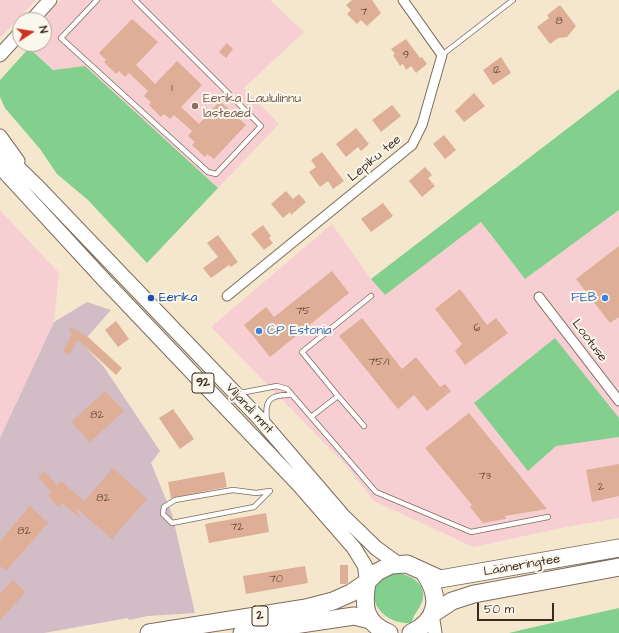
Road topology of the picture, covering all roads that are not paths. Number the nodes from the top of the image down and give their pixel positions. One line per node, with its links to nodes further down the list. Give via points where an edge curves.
1 (50, 0): 6 (street)
2 (135, 0): 5 (lane, via 261,126 216,174 208,172 61,38)
3 (402, 0): 9 (street)
4 (514, 0): 9 (lane)
5 (94, 1)
6 (39, 12)
7 (12, 42): 8 (street)
8 (0, 55)
9 (442, 55): 16 (street, Lepiku tee, via 422,125 412,145)
10 (0, 136): 14 (street)
11 (0, 150): 14 (main road, Viljandi mnt / 92)
12 (0, 167): 15 (main road, Viljandi mnt / 92)
13 (0, 174): 15 (main road)
14 (39, 188): 19 (main road, Viljandi mnt / 92)
15 (23, 194): 32 (main road, Viljandi mnt / 92, via 299,485 354,548 364,566)
16 (227, 296)
17 (371, 296): 21 (lane, via 302,352)
18 (539, 297): 22 (street, Lootuse)
19 (234, 392): 20 (lane, via 245,393 277,386 287,389); 25 (main road, Viljandi mnt / 92)
20 (292, 395): 23 (lane); 25 (lane, via 278,394 271,399 265,408)
21 (338, 396): 23 (lane); 24 (lane)
22 (619, 402)
23 (311, 417): 27 (lane, via 376,492 471,532)
24 (364, 426)
25 (268, 428): 29 (main road, Viljandi mnt / 92, via 343,516 376,548)
26 (270, 491): 26 (lane, via 256,493 233,490 175,500 164,507 164,514 172,523 254,507)
27 (548, 517)
28 (619, 548): 31 (highway, Lääneringtee, via 440,579)
29 (398, 564): 31 (highway, Lääneringtee, via 416,568); 32 (highway, 2, via 384,567)
30 (619, 567): 33 (highway, Lääneringtee, via 474,594 452,601)
31 (425, 574): 33 (highway, via 435,594)
32 (367, 582): 34 (highway, via 364,599); 35 (highway, 2, via 333,601 306,608)
33 (432, 614): 38 (highway, Lääneringtee, via 426,623); 39 (street)
34 (370, 620): 36 (highway, 2, via 354,616); 37 (highway, 2)
35 (149, 633)
36 (242, 633)
37 (389, 633)
38 (411, 633)
39 (435, 633)

